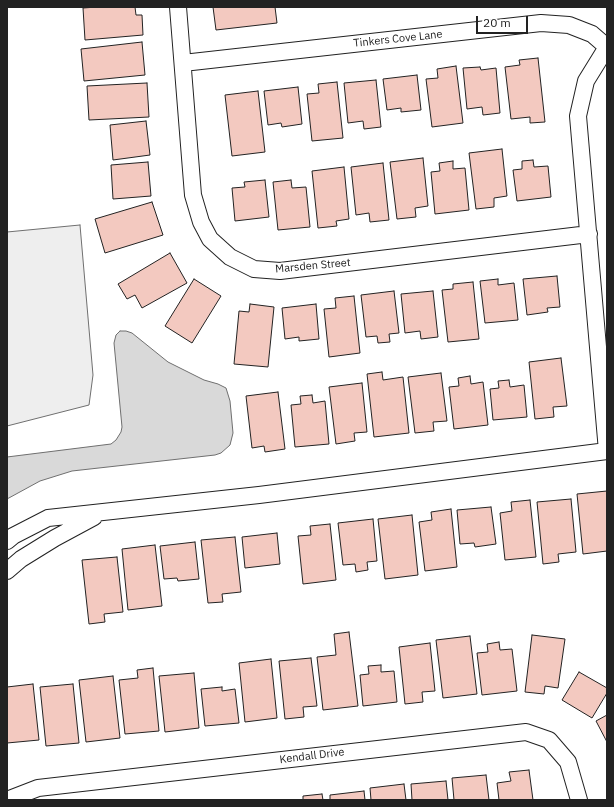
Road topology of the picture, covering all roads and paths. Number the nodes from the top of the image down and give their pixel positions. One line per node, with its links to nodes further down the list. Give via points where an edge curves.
1 (178, 7): 3 (street, Marsden Street)
2 (607, 47): 3 (street, Tinkers Cove Lane, via 592,34 569,25 542,22); 4 (street, via 586,81 578,116)
3 (183, 63): 4 (street, Marsden Street, via 193,195 201,222 210,239 230,256 254,269 280,271)
4 (588, 234): 5 (street)
5 (607, 451): 6 (street)
6 (100, 513): 7 (street, via 48,518); 8 (street, via 21,559)
7 (7, 541)
8 (7, 571)
9 (7, 800): 10 (street, Kendall Drive, via 38,788 526,732 549,740 568,762)
10 (580, 800)

